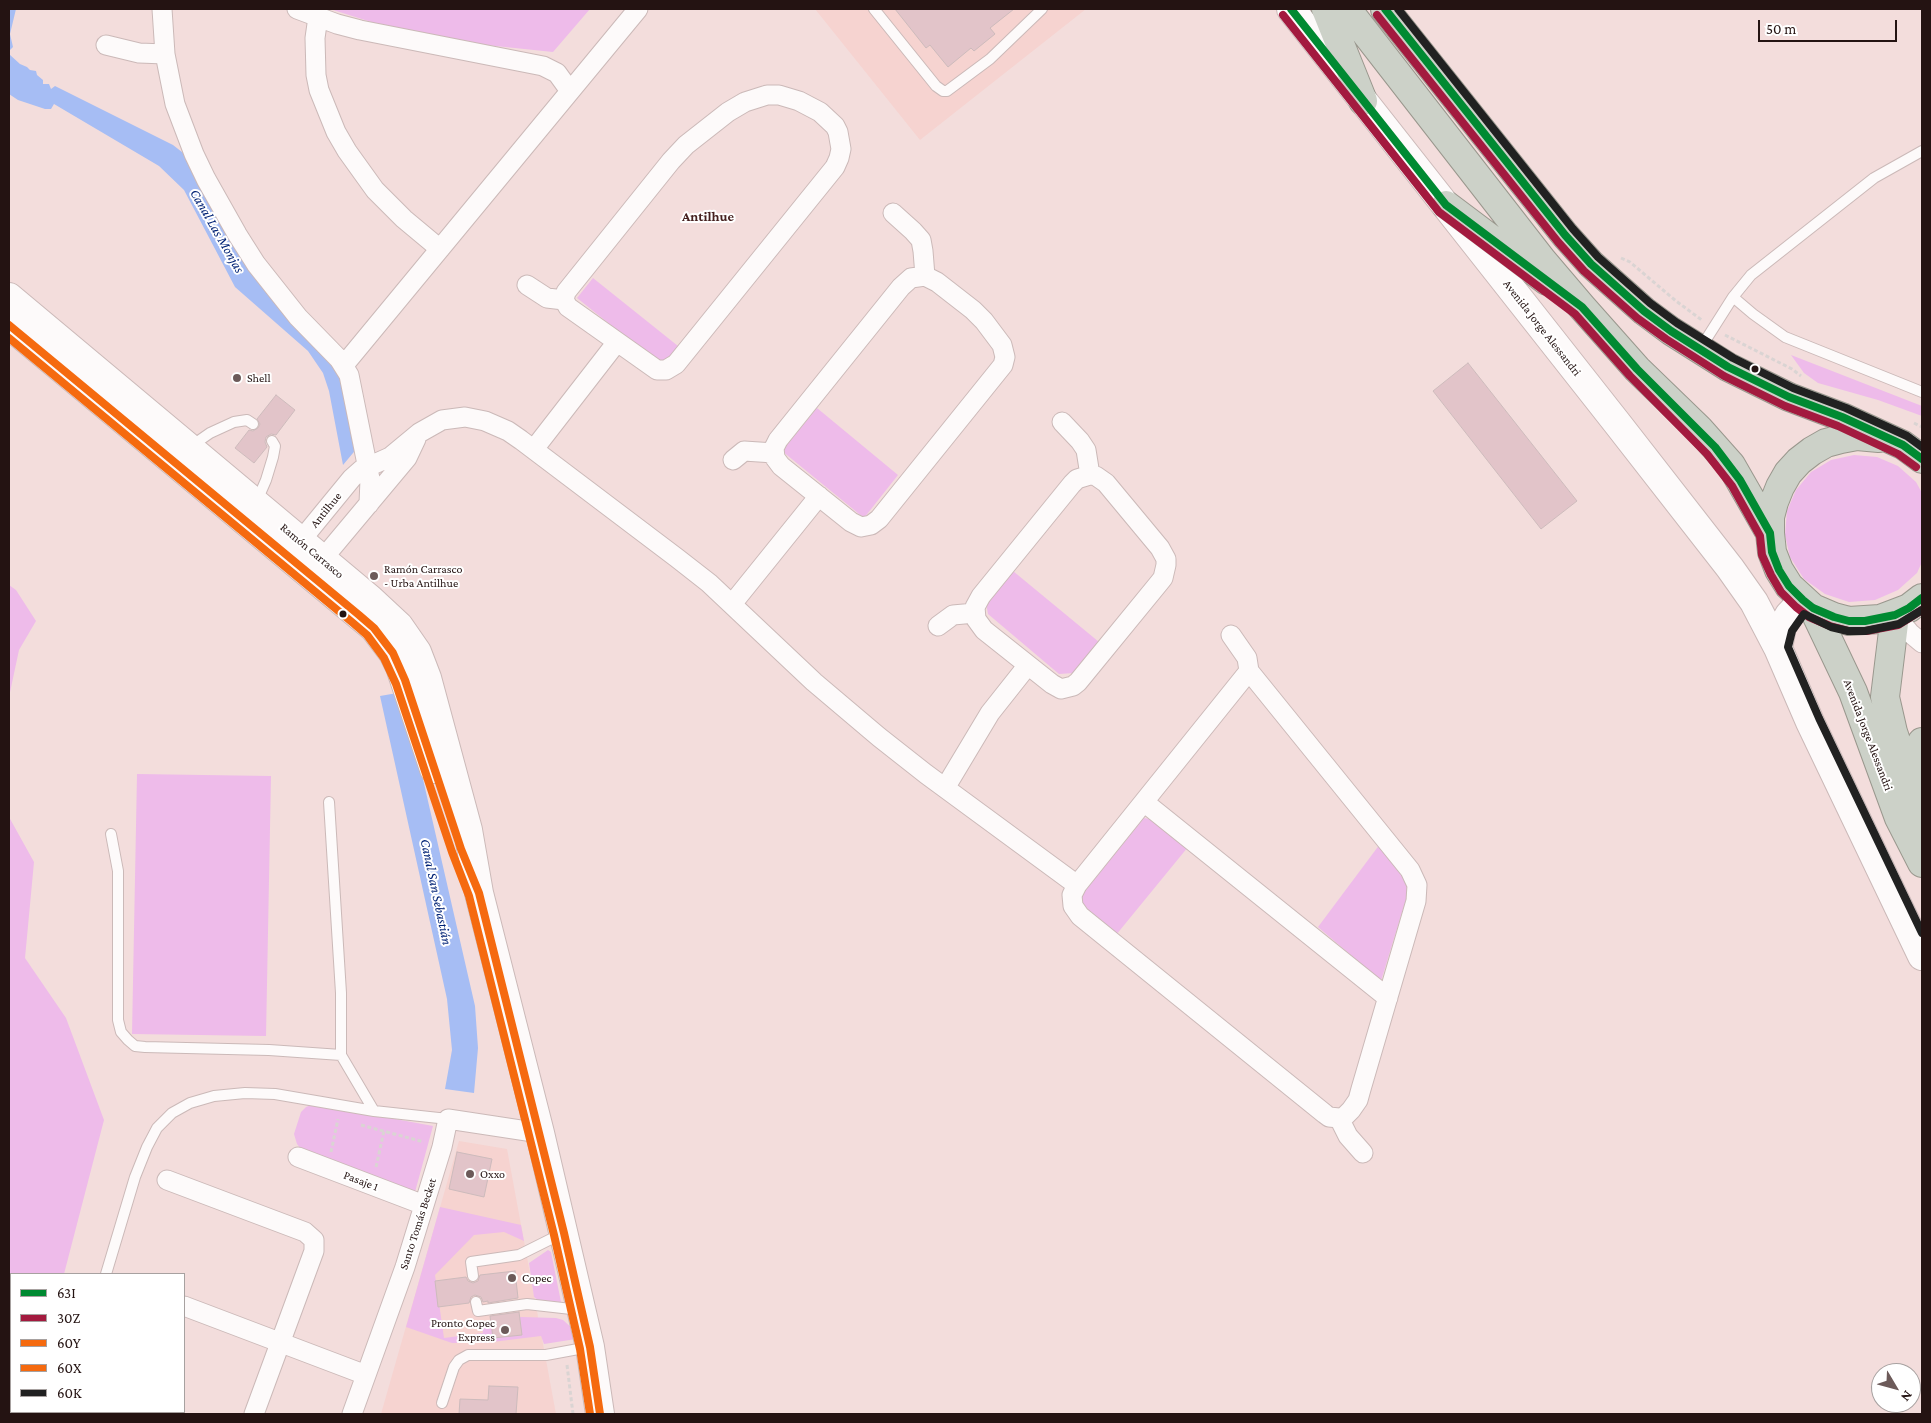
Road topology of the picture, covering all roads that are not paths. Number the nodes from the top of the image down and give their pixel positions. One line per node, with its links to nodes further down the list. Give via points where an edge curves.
1 (162, 9): 12 (street)
2 (297, 9): 10 (street)
3 (638, 9): 13 (street)
4 (874, 9): 5 (lane, via 936,86 947,91 990,59)
5 (1042, 9)
6 (1291, 9): 14 (main road, Avenida Jorge Alessandri)
7 (1326, 9): 14 (highway)
8 (1347, 9): 24 (highway, Avenida Jorge Alessandri)
9 (1385, 9): 26 (highway, Avenida Jorge Alessandri, via 1565,236 1592,264 1671,331)
10 (318, 18): 13 (street, via 360,30 543,66 557,73); 18 (street, via 316,75 336,132 375,190)
11 (106, 45): 12 (street, via 139,53)
12 (164, 54): 28 (street, via 175,104 190,146 237,234 277,292)
13 (570, 91): 18 (street)
14 (1363, 101): 16 (main road, Avenida Jorge Alessandri)
15 (1922, 151): 21 (lane, via 1874,178 1751,275)
16 (1446, 205): 24 (highway); 58 (main road, Avenida Jorge Alessandri, via 1730,568 1754,602)
17 (893, 213): 19 (street, via 921,240)
18 (440, 249): 28 (street)
19 (924, 276): 36 (street, via 911,278 902,287 778,440); 44 (street, via 931,278 984,321 1002,345 1003,365 876,522 856,525)
20 (527, 285): 23 (street, via 547,298)
21 (1733, 296): 26 (lane); 29 (lane, via 1785,337)
22 (9, 297): 34 (main road, Ramón Carrasco)
23 (564, 300): 27 (street, via 568,307); 27 (street, via 568,289 671,161 728,112 756,98 778,95 809,105 830,121 841,140 835,167 676,364 666,370 657,370)
24 (1582, 308): 47 (highway, Avenida Jorge Alessandri, via 1726,459)
25 (9, 325): 43 (main road, Ramón Carrasco)
26 (1706, 339): 32 (highway, Avenida Jorge Alessandri, via 1759,383)
27 (617, 342): 35 (street)
28 (344, 365): 40 (street, via 352,386)
29 (1922, 392)
30 (1062, 422): 41 (street, via 1086,450)
31 (253, 424): 34 (lane, via 247,420 234,422)
32 (1889, 440): 38 (highway, Avenida Jorge Alessandri); 47 (highway, Avenida Jorge Alessandri, via 1857,436 1841,438 1812,451 1788,473 1780,486 1772,510)
33 (272, 441): 45 (lane, via 275,446 273,457)
34 (188, 448): 45 (main road, Ramón Carrasco)
35 (534, 449): 37 (street, via 508,431 475,418 454,417 419,433); 51 (street)
36 (774, 453): 39 (street, via 744,451); 44 (street, via 781,466)
37 (402, 454): 40 (street, Antilhue); 42 (street)
38 (1922, 459)
39 (733, 460)
40 (368, 466): 42 (street, via 383,471); 46 (street); 48 (street, Antilhue, via 352,478)
41 (1090, 475): 53 (street, via 1072,484 981,596); 59 (street, via 1106,482 1160,548 1166,559 1165,572 1073,686 1056,687)
42 (387, 482): 46 (street)
43 (210, 492): 48 (main road, Ramón Carrasco); 49 (main road, via 235,530 276,572 290,579 303,578)
44 (819, 496): 51 (street)
45 (255, 504): 48 (main road, Ramón Carrasco)
46 (369, 504): 49 (street)
47 (1770, 534): 52 (highway, Avenida Jorge Alessandri, via 1779,570 1789,586)
48 (294, 549): 49 (main road, Ramón Carrasco)
49 (316, 567): 76 (main road, Ramón Carrasco, via 393,619 418,652 464,813 478,893)
50 (1922, 598): 54 (highway, Avenida Jorge Alessandri)
51 (732, 604): 62 (street, via 847,711)
52 (1808, 604): 54 (highway, Avenida Jorge Alessandri, via 1834,617 1849,620); 58 (main road, via 1789,615 1782,627); 68 (highway, Avenida Jorge Alessandri, via 1853,692 1899,818)
53 (974, 613): 55 (street, via 953,615); 59 (street, via 984,630)
54 (1895, 615): 57 (street); 63 (highway, Avenida Jorge Alessandri, via 1885,697 1892,732)
55 (938, 626)
56 (1231, 635): 60 (street, via 1247,658)
57 (1922, 643)
58 (1778, 648): 70 (main road, Avenida Jorge Alessandri)
59 (1028, 665): 62 (street, via 990,713)
60 (1249, 671): 65 (street); 71 (street, via 1414,877 1418,893)
61 (1922, 742): 63 (highway, via 1916,756)
62 (946, 788): 69 (street)
63 (1912, 790): 66 (highway, Avenida Jorge Alessandri)
64 (329, 802): 72 (lane)
65 (1144, 802): 69 (street); 71 (street)
66 (1922, 819)
67 (111, 834): 72 (lane, via 118,871 118,1020 121,1032 128,1040 136,1046 145,1047 269,1050)
68 (1922, 863)
69 (1077, 885): 74 (street, via 1072,900 1080,916 1325,1114)
70 (1922, 956)
71 (1388, 998): 74 (street, via 1358,1100 1348,1114)
72 (341, 1056): 73 (lane)
73 (374, 1110): 75 (lane); 82 (lane, via 275,1094 244,1093 214,1096 190,1103 172,1113 157,1128 147,1147)
74 (1339, 1118): 77 (street, via 1348,1136)
75 (448, 1119): 76 (street); 80 (street, Santo Tomás Becket)
76 (540, 1133): 81 (main road, Ramón Carrasco)
77 (1363, 1153)
78 (298, 1157): 80 (street, Pasaje 1)
79 (167, 1180): 87 (street, via 305,1232 314,1240 314,1250)
80 (424, 1206): 89 (street, Santo Tomás Becket)
81 (564, 1233): 83 (lane, via 520,1255 471,1262); 86 (main road, Ramón Carrasco)
82 (106, 1273)
83 (473, 1276)
84 (476, 1302): 86 (lane, via 478,1311 527,1304)
85 (185, 1306): 87 (street)
86 (581, 1310): 88 (main road, Ramón Carrasco)
87 (280, 1342): 89 (street); 91 (street)
88 (590, 1347): 90 (lane, via 546,1355 468,1355 454,1367); 93 (main road, Ramón Carrasco)
89 (366, 1375): 92 (street, Santo Tomás Becket)
90 (442, 1403)
91 (254, 1414)
92 (352, 1414)
93 (600, 1414)

